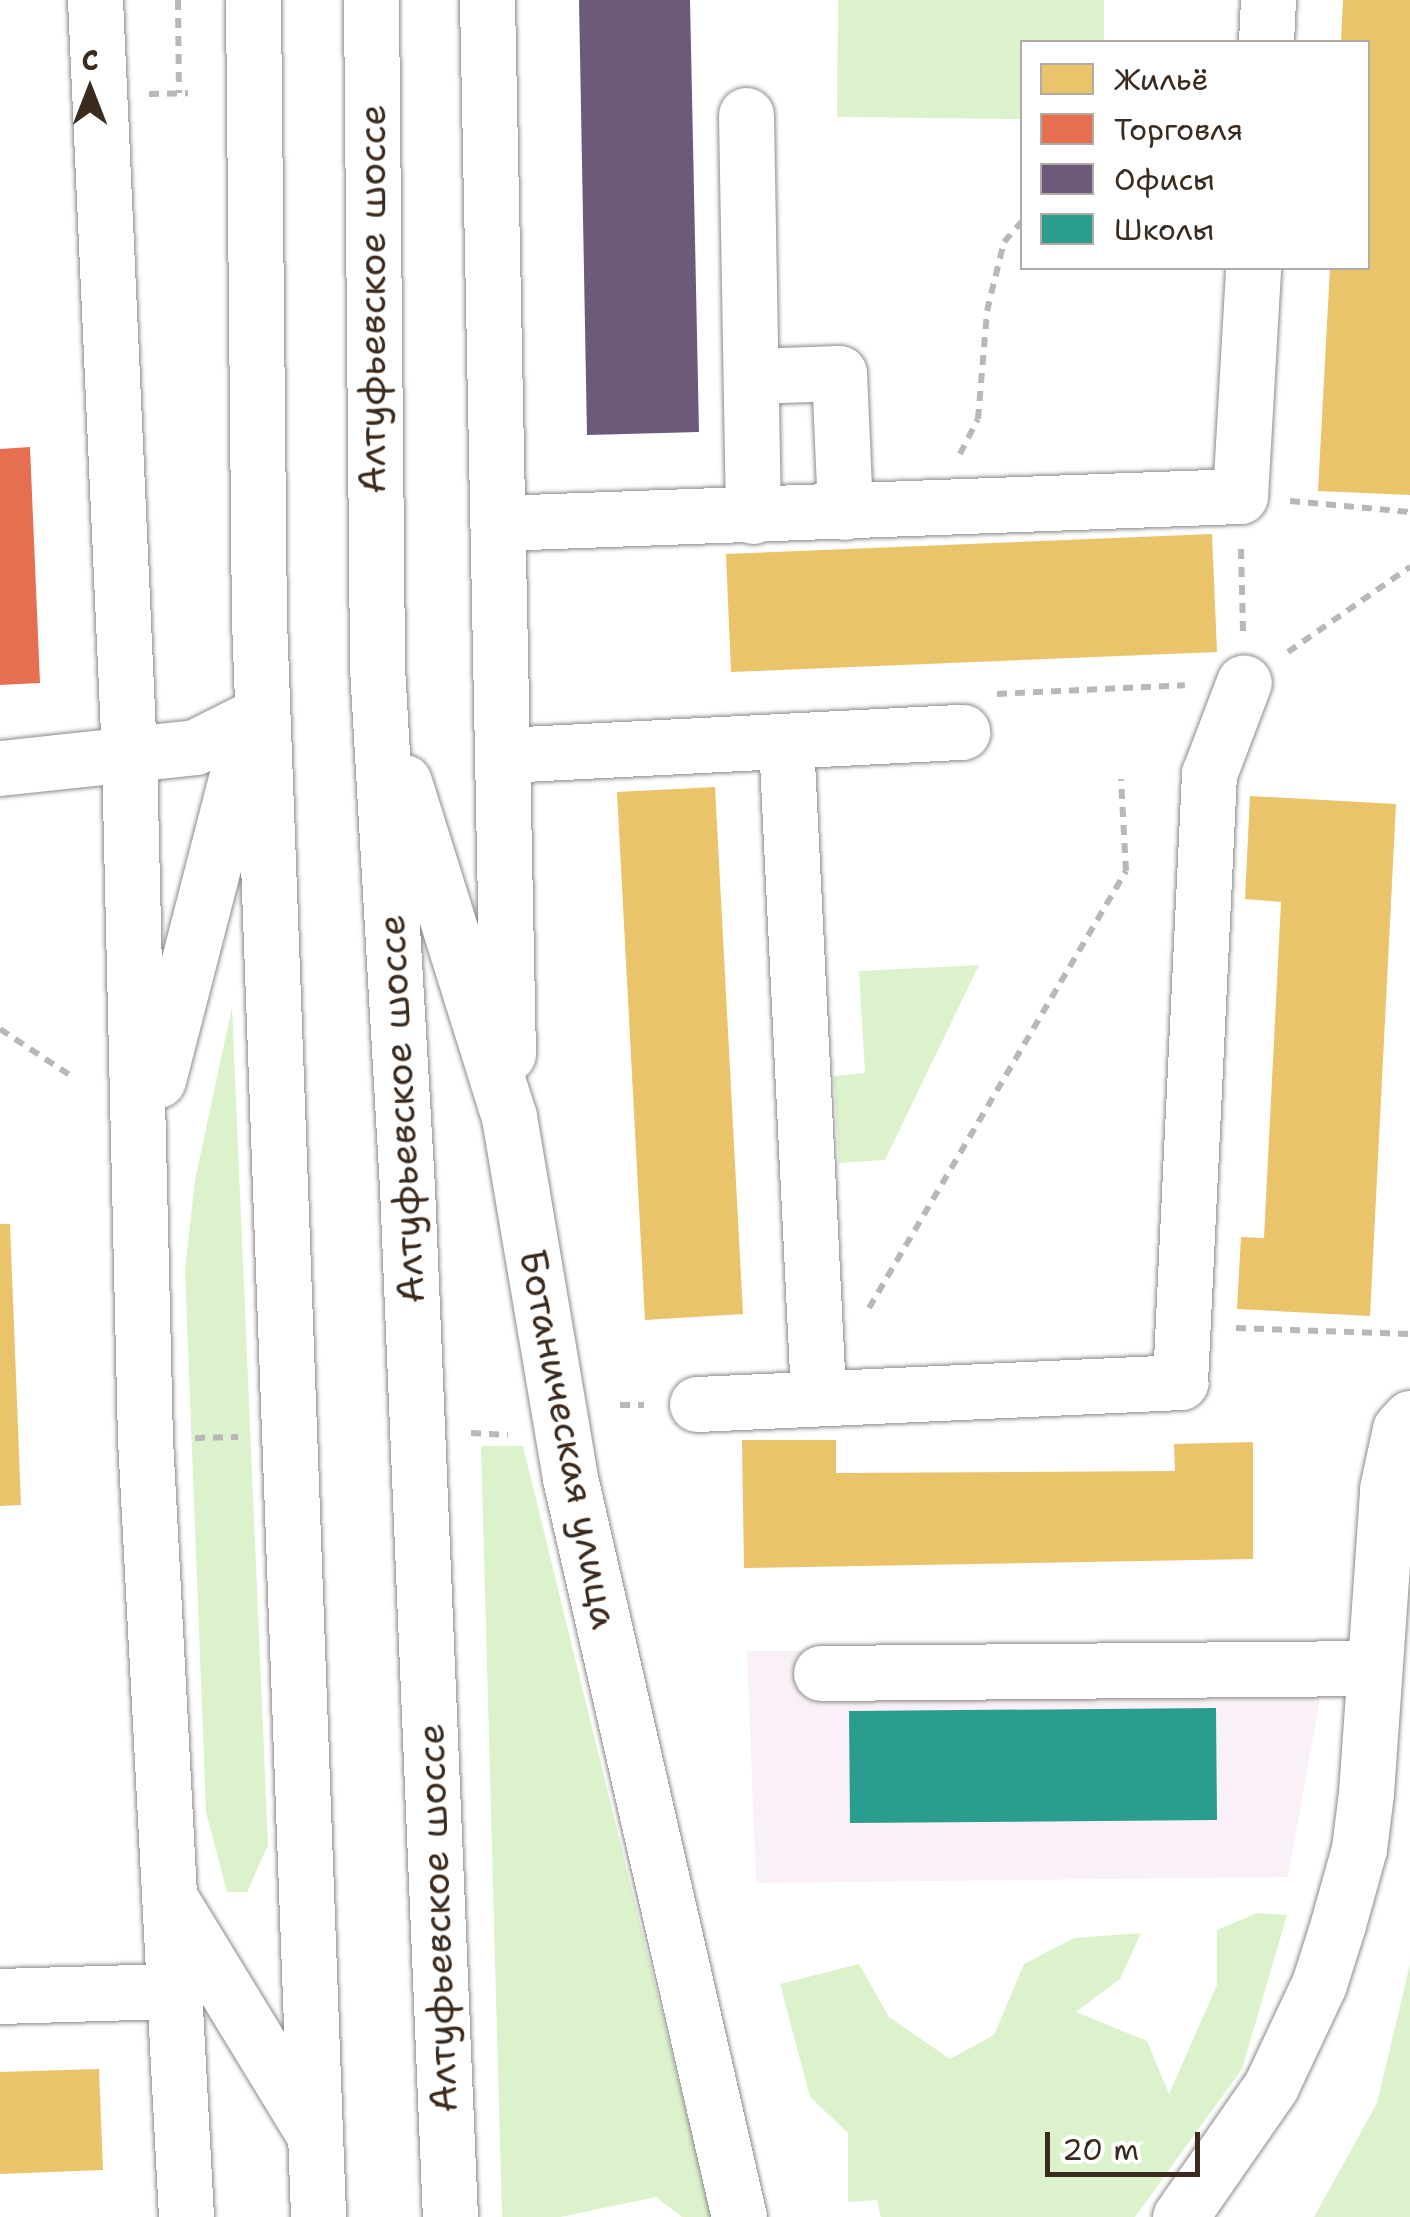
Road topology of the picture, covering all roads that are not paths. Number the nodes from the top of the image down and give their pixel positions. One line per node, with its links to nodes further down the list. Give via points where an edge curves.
1 (95, 0): 20 (main road)
2 (253, 0): 13 (main road)
3 (371, 0): 14 (main road, Алтуфьевское шоссе)
4 (487, 0): 12 (main road)
5 (1268, 0): 6 (main road)
6 (1266, 40)
7 (746, 115): 9 (main road)
8 (1253, 270): 10 (main road, via 1240,496)
9 (751, 376): 10 (main road, via 838,373); 11 (main road)
10 (846, 512): 11 (main road)
11 (752, 516): 12 (main road)
12 (499, 522): 19 (main road)
13 (258, 620): 16 (main road); 34 (main road)
14 (376, 667): 22 (main road, Ботаническая улица); 24 (main road, Алтуфьевское шоссе)
15 (1244, 682): 26 (main road, via 1209,774 1180,1382)
16 (247, 721): 20 (main road, via 195,747); 25 (main road, via 156,1090)
17 (962, 732): 18 (main road)
18 (786, 741): 19 (main road); 26 (main road)
19 (504, 755): 22 (main road); 23 (main road)
20 (129, 756): 21 (main road); 25 (main road)
21 (0, 768)
22 (452, 934): 23 (main road, Ботаническая улица); 24 (main road, via 417,1098)
23 (509, 1117): 38 (main road, Ботаническая улица, via 570,1478)
24 (407, 1188): 37 (main road, Алтуфьевское шоссе)
25 (138, 1207): 31 (main road)
26 (818, 1394): 27 (main road)
27 (697, 1404)
28 (1410, 1418): 29 (main road, via 1400,1429 1386,1489)
29 (1372, 1668): 30 (main road); 39 (main road, via 1360,1849 1319,1984 1272,2086)
30 (821, 1673)
31 (167, 1893): 32 (main road); 34 (main road)
32 (173, 1992): 33 (main road); 35 (main road)
33 (0, 1996)
34 (316, 2138): 36 (main road)
35 (186, 2217)
36 (318, 2217)
37 (450, 2217)
38 (739, 2217)
39 (1180, 2217)

